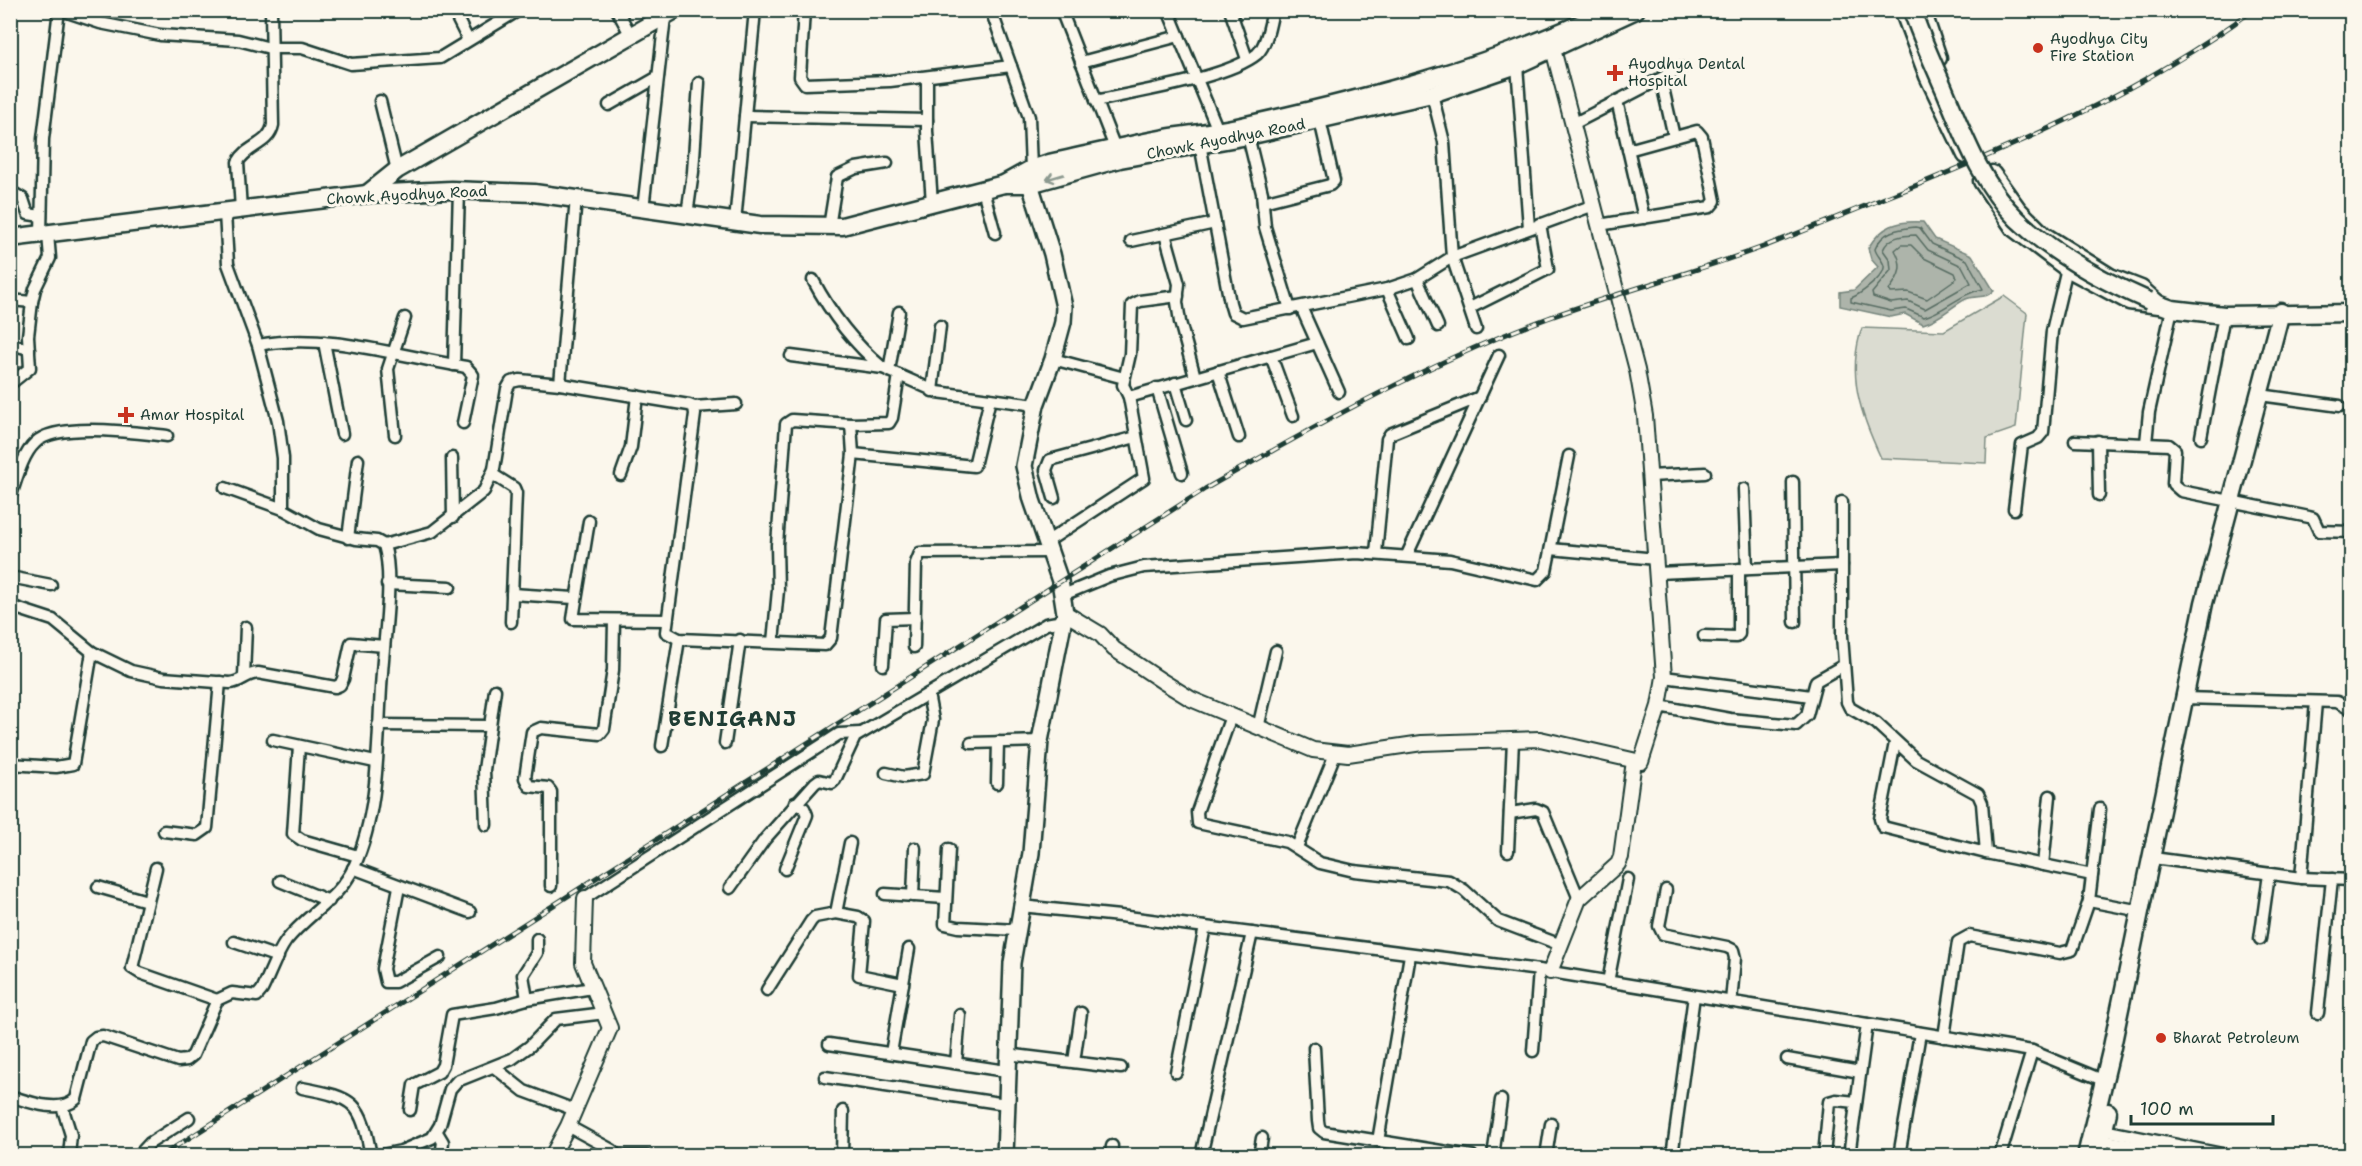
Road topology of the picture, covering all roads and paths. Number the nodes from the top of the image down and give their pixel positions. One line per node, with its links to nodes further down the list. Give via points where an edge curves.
1 (60, 10): 22 (street, via 160,35 238,40); 63 (street, via 43,139)
2 (271, 10): 22 (street)
3 (453, 10): 21 (street)
4 (519, 10): 21 (street)
5 (617, 10): 19 (street)
6 (755, 10): 39 (street)
7 (804, 10): 30 (street, via 802,82 879,82)
8 (991, 10): 27 (street)
9 (1061, 10): 25 (street)
10 (1168, 10): 20 (street)
11 (1230, 10): 24 (street)
12 (1273, 10): 24 (street, via 1262,47)
13 (1610, 10): 43 (main road, via 1511,54 1445,76)
14 (1636, 10): 23 (main road)
15 (1903, 10): 17 (main road, via 1954,135 1969,160 1974,160 1981,153 1948,83)
16 (1912, 10): 83 (main road, bridge, via 1970,150 2015,218 2067,257 2125,291)
17 (1922, 10)
18 (670, 14): 19 (main road); 29 (street)
19 (630, 34): 50 (main road)
20 (1179, 36): 25 (street); 31 (street)
21 (468, 40): 22 (street, via 440,58 363,63 338,61 302,48)
22 (270, 48): 61 (street, via 271,133 238,162)
23 (1553, 49): 26 (main road); 42 (street)
24 (1247, 59): 31 (street)
25 (1081, 62): 36 (street)
26 (1517, 65): 34 (main road, Chowk Ayodhya Road); 68 (street)
27 (1011, 66): 30 (street); 51 (street, via 1029,117)
28 (1681, 68): 32 (street)
29 (658, 77): 38 (street); 60 (street)
30 (927, 77): 41 (street)
31 (1197, 79): 36 (street); 43 (street)
32 (1661, 79): 37 (street); 45 (street)
33 (699, 83): 62 (street)
34 (1432, 94): 40 (main road, Chowk Ayodhya Road); 75 (street, via 1444,142)
35 (380, 101): 50 (street)
36 (1096, 101): 48 (street)
37 (1617, 101): 42 (street); 47 (street)
38 (609, 105)
39 (745, 116): 41 (street); 65 (street)
40 (1325, 119): 44 (main road, Chowk Ayodhya Road); 58 (street, via 1334,182)
41 (927, 120): 57 (street)
42 (1573, 123): 59 (street)
43 (1220, 135): 44 (main road, Chowk Ayodhya Road); 46 (main road, Chowk Ayodhya Road); 48 (main road)
44 (1248, 136): 58 (street)
45 (1674, 137): 47 (street); 64 (street, via 1693,131 1700,134 1715,201 1710,207)
46 (1200, 144): 48 (main road, Chowk Ayodhya Road); 66 (street)
47 (1628, 150): 64 (street)
48 (1117, 154): 51 (main road, Chowk Ayodhya Road)
49 (887, 163): 69 (street, via 856,168 837,177)
50 (397, 170): 55 (main road)
51 (1030, 176): 53 (main road, Chowk Ayodhya Road); 104 (main road, via 1062,291 1063,322)
52 (459, 190): 55 (main road, Chowk Ayodhya Road); 56 (main road, Chowk Ayodhya Road, via 534,192); 105 (street)
53 (983, 190): 57 (main road, Chowk Ayodhya Road); 70 (street)
54 (10, 192): 63 (street, via 23,199 28,214)
55 (367, 194): 61 (main road, Chowk Ayodhya Road)
56 (576, 198): 60 (main road, Chowk Ayodhya Road); 112 (street)
57 (938, 202): 69 (main road, Chowk Ayodhya Road)
58 (1263, 202): 84 (street, via 1265,227)
59 (1594, 205): 67 (street); 68 (street)
60 (643, 209): 62 (main road, Chowk Ayodhya Road)
61 (233, 212): 72 (main road, Chowk Ayodhya Road); 98 (street, via 228,264)
62 (687, 215): 65 (main road, Chowk Ayodhya Road)
63 (41, 216): 72 (street)
64 (1644, 218): 67 (street)
65 (735, 222): 69 (main road, Chowk Ayodhya Road, via 790,228)
66 (1215, 223): 71 (street); 84 (street, via 1233,313 1243,318)
67 (1599, 225): 146 (street, via 1637,370)
68 (1535, 226): 75 (street); 85 (street, via 1548,269)
69 (829, 227)
70 (995, 233)
71 (1165, 234): 74 (street); 80 (street, via 1179,284)
72 (45, 235): 73 (main road, Chowk Ayodhya Road); 82 (street, via 50,258)
73 (10, 238)
74 (1131, 241)
75 (1452, 257): 77 (street); 85 (street)
76 (2067, 268): 83 (main road, via 2129,301); 83 (main road, via 2014,228 1984,179 1995,176 2018,210 2043,235 2110,277 2141,289); 156 (street, via 2052,331 2043,432 2022,445)
77 (1417, 279): 79 (street); 92 (street)
78 (813, 280): 107 (street, via 834,317 859,346)
79 (1387, 288): 84 (street); 94 (street)
80 (1178, 296): 108 (street, via 1180,322); 109 (street, via 1132,305 1130,354)
81 (10, 300): 82 (street)
82 (32, 302): 99 (street)
83 (2160, 305): 89 (main road); 137 (street)
84 (1295, 308): 96 (street)
85 (1470, 308): 93 (street)
86 (899, 312): 107 (street)
87 (2285, 312): 88 (main road); 89 (main road); 117 (main road)
88 (2352, 313)
89 (2224, 315): 132 (street)
90 (405, 318): 100 (street)
91 (940, 326): 114 (street)
92 (1438, 326)
93 (1476, 329)
94 (1409, 339)
95 (324, 342): 98 (street, via 297,340); 100 (street); 129 (street)
96 (1317, 343): 103 (street); 115 (street)
97 (10, 344): 99 (street)
98 (258, 345): 155 (street, via 278,421)
99 (29, 349): 111 (street, via 30,368)
100 (392, 353): 105 (street); 130 (street, via 389,381)
101 (1499, 355): 119 (street)
102 (791, 356): 107 (street)
103 (1270, 356): 106 (street); 125 (street)
104 (1053, 359): 109 (street); 122 (main road)
105 (454, 365): 127 (street, via 466,367 473,375)
106 (1218, 371): 108 (street); 134 (street)
107 (890, 372): 114 (street); 128 (street, via 889,423)
108 (1195, 377): 110 (street)
109 (1124, 378): 118 (street)
110 (1175, 383): 113 (street); 126 (street)
111 (10, 384)
112 (560, 384): 116 (street); 144 (street, via 511,382)
113 (1157, 388): 118 (street); 142 (street)
114 (932, 391): 120 (street)
115 (1339, 392)
116 (637, 396): 124 (street); 145 (street, via 631,447)
117 (2263, 396): 123 (street); 154 (main road)
118 (1129, 397): 133 (street)
119 (1480, 397): 164 (street, via 1390,434); 165 (street)
120 (990, 399): 122 (street); 138 (street, via 974,465)
121 (736, 404): 124 (street)
122 (1036, 405): 162 (main road, via 1024,466)
123 (2340, 406)
124 (694, 407): 180 (street, via 691,456)
125 (1293, 416)
126 (1186, 420)
127 (463, 423)
128 (851, 424): 138 (street); 188 (street, via 792,420 786,424)
129 (342, 435)
130 (395, 435)
131 (167, 436): 151 (street, via 90,430 40,439 29,451)
132 (2201, 436)
133 (1136, 437): 152 (street, via 1050,460 1046,470); 162 (street, via 1144,472 1142,481)
134 (1239, 437)
135 (2075, 441): 136 (street)
136 (2098, 441): 137 (street); 150 (street)
137 (2146, 443): 154 (street, via 2169,445 2175,450 2176,489)
138 (853, 454): 188 (street, via 829,643)
139 (1569, 456): 163 (street)
140 (452, 458): 157 (street)
141 (358, 460): 160 (street)
142 (1182, 473)
143 (1705, 473): 146 (street)
144 (492, 474): 157 (street, via 484,491); 174 (street, via 516,493)
145 (621, 474)
146 (1650, 476): 166 (street)
147 (1793, 482): 168 (street)
148 (225, 488): 155 (street)
149 (1744, 489): 169 (street)
150 (2099, 495)
151 (10, 498)
152 (1054, 498)
153 (1842, 502): 167 (street)
154 (2236, 502): 159 (street, via 2313,518 2319,531); 201 (main road, via 2205,603)
155 (283, 509): 160 (street, via 319,529)
156 (2014, 509)
157 (453, 517): 161 (street, via 432,532)
158 (589, 521): 176 (street)
159 (2352, 532)
160 (348, 538): 161 (street)
161 (384, 545): 171 (street)
162 (1050, 546): 175 (main road); 179 (street, via 920,553 916,563)
163 (1551, 549): 165 (street, via 1542,578 1531,581 1449,560); 166 (street)
164 (1376, 553): 165 (street); 175 (street, via 1144,567)
165 (1407, 555)
166 (1656, 566): 169 (street); 196 (street)
167 (1842, 566): 168 (street); 194 (street)
168 (1793, 567): 169 (street); 183 (street)
169 (1743, 569): 185 (street, via 1739,634)
170 (10, 577): 172 (street)
171 (387, 584): 173 (street); 189 (street)
172 (51, 585)
173 (450, 587)
174 (512, 594): 176 (street); 182 (street)
175 (1063, 595): 178 (main road)
176 (574, 598): 181 (street, via 573,619)
177 (10, 606): 192 (street, via 53,620)
178 (1065, 613): 199 (street, via 1057,622 1046,624); 205 (street, via 1100,634 1114,649 1161,681); 212 (main road)
179 (915, 618): 190 (street); 193 (street, via 886,619)
180 (667, 620): 181 (street); 186 (street, via 666,632)
181 (614, 621): 250 (street, via 614,670 604,729 600,734 541,728 532,732 525,778 530,786 548,788 551,792)
182 (511, 622)
183 (1795, 622)
184 (246, 627): 195 (street)
185 (1704, 636)
186 (679, 639): 187 (street); 218 (street)
187 (740, 640): 188 (street); 214 (street)
188 (773, 642)
189 (384, 646): 195 (street, via 351,643 343,680 335,687 258,673); 206 (street)
190 (914, 647)
191 (1276, 651): 208 (street)
192 (93, 652): 197 (street, via 145,675); 222 (street, via 73,764)
193 (883, 665)
194 (1844, 665): 200 (street, via 1816,681); 216 (street, via 1846,702 1876,723)
195 (244, 676): 197 (street, via 237,683)
196 (1664, 678): 200 (street); 203 (street)
197 (220, 682): 230 (street, via 207,828 197,835)
198 (495, 690): 207 (street)
199 (928, 694): 209 (street); 223 (street, via 933,720 923,774 904,777)
200 (1811, 696): 203 (street, via 1807,715 1796,725 1788,726)
201 (2188, 698): 202 (street); 238 (main road)
202 (2316, 702): 204 (street, via 2337,702); 245 (street)
203 (1659, 706): 220 (street, via 1641,762)
204 (2352, 710)
205 (1231, 716): 208 (street); 232 (street, via 1197,812 1198,824)
206 (378, 725): 207 (street); 221 (street)
207 (489, 726): 229 (street, via 484,770)
208 (1258, 728): 219 (street, via 1313,750)
209 (860, 733): 226 (street, via 850,743 835,780 814,783); 257 (street, via 839,734)
210 (273, 740): 217 (street)
211 (1513, 740): 219 (street, via 1422,743); 220 (street, via 1560,742); 228 (street)
212 (1040, 741): 213 (street); 263 (main road, via 1031,853)
213 (998, 742): 215 (street); 224 (street)
214 (725, 743)
215 (970, 743)
216 (1895, 743): 236 (street, via 1916,760 1978,794); 236 (street, via 1880,819 1883,827)
217 (300, 746): 221 (street); 237 (street, via 293,834)
218 (662, 746)
219 (1335, 754): 232 (street)
220 (1634, 761): 259 (street, via 1621,857)
221 (375, 762): 237 (street, via 373,790)
222 (10, 764)
223 (886, 773)
224 (997, 783)
225 (2050, 796): 239 (street)
226 (795, 804): 242 (street, via 804,808 807,815); 253 (street)
227 (2100, 809): 244 (street)
228 (1510, 813): 235 (street); 259 (street, via 1536,809 1543,812)
229 (486, 825)
230 (164, 831)
231 (850, 843): 266 (street)
232 (1297, 847): 273 (street, via 1320,864 1454,883 1498,921)
233 (915, 848): 256 (street)
234 (949, 849): 258 (street)
235 (1508, 851)
236 (1986, 853): 239 (street)
237 (358, 856): 241 (street)
238 (2157, 859): 243 (street); 264 (main road); 325 (main road)
239 (2043, 865): 244 (street)
240 (156, 868): 260 (street)
241 (353, 868): 252 (street); 261 (street)
242 (785, 869)
243 (2269, 874): 245 (street); 271 (street)
244 (2092, 875): 262 (street)
245 (2301, 878): 247 (street)
246 (1628, 879): 279 (street)
247 (2332, 879): 248 (street); 289 (street)
248 (2352, 880)
249 (280, 881): 261 (street)
250 (551, 886)
251 (98, 887): 260 (street)
252 (399, 887): 265 (street); 277 (street, via 383,969 386,982 395,982)
253 (730, 888)
254 (1666, 890): 286 (street, via 1659,926 1663,934 1727,947 1734,954)
255 (885, 894): 256 (street)
256 (913, 896): 258 (street)
257 (585, 898): 281 (street, via 583,963)
258 (945, 898): 268 (street, via 944,918 949,926)
259 (1579, 899): 273 (street)
260 (147, 900): 285 (street, via 132,968)
261 (329, 900): 276 (street, via 293,934)
262 (2089, 901): 264 (street); 293 (street, via 2068,953 1962,938 1958,942)
263 (1021, 906): 267 (street); 268 (main road)
264 (2141, 911): 309 (main road)
265 (470, 912)
266 (836, 913): 280 (street, via 864,921 859,975); 282 (street, via 811,921)
267 (1205, 927): 269 (street); 306 (street)
268 (1017, 930): 299 (main road)
269 (1252, 933): 275 (street); 337 (street)
270 (537, 939): 284 (street, via 537,952 523,975)
271 (2260, 939)
272 (234, 942): 276 (street)
273 (1560, 945): 278 (street)
274 (909, 949): 280 (street)
275 (1410, 955): 278 (street); 324 (street)
276 (278, 957): 285 (street, via 257,996 232,993)
277 (440, 957)
278 (1544, 971): 279 (street); 296 (street)
279 (1608, 982): 283 (street)
280 (903, 984): 298 (street)
281 (592, 988): 284 (street); 287 (street)
282 (766, 990)
283 (1694, 996): 286 (street); 342 (street)
284 (527, 999): 316 (street, via 452,1015 443,1065 439,1072 414,1085)
285 (217, 1000): 315 (street, via 193,1055 187,1060 178,1061 96,1037 91,1041 76,1099)
286 (1731, 1002): 291 (street)
287 (605, 1013): 303 (street, via 556,1019 525,1050); 317 (street, via 610,1028 608,1037)
288 (1081, 1013): 301 (street)
289 (2318, 1013)
290 (960, 1015): 302 (street)
291 (1867, 1024): 292 (street); 307 (street)
292 (1920, 1033): 293 (street); 345 (street)
293 (1944, 1037): 297 (street)
294 (829, 1044): 298 (street)
295 (1314, 1048): 324 (street, via 1319,1128)
296 (1533, 1051)
297 (2032, 1051): 309 (street); 346 (street)
298 (891, 1053): 302 (street)
299 (1007, 1054): 301 (street); 305 (main road)
300 (1787, 1059): 307 (street)
301 (1074, 1062): 304 (street)
302 (956, 1063): 305 (street)
303 (494, 1067): 317 (street, via 524,1091); 322 (street, via 452,1084)
304 (1121, 1068)
305 (1006, 1071): 314 (main road)
306 (1176, 1072)
307 (1860, 1072): 313 (street)
308 (825, 1077): 314 (street)
309 (2105, 1081): 347 (main road)
310 (302, 1088): 329 (street, via 339,1096 358,1110)
311 (10, 1096): 315 (street)
312 (1501, 1100): 340 (street)
313 (1856, 1102): 343 (street, via 1829,1102); 344 (street)
314 (1006, 1104): 336 (main road)
315 (62, 1106): 327 (street, via 71,1135)
316 (410, 1110)
317 (575, 1110): 321 (street)
318 (843, 1111): 335 (street)
319 (189, 1118): 328 (street)
320 (1551, 1124): 341 (street)
321 (568, 1126): 332 (street); 333 (street)
322 (437, 1132): 330 (street, via 416,1145); 331 (street, via 443,1142)
323 (1262, 1138): 338 (street)
324 (1378, 1142): 339 (street)
325 (2101, 1142): 326 (street)
326 (2183, 1152): 348 (street)
327 (69, 1155)
328 (138, 1155)
329 (370, 1155)
330 (377, 1155)
331 (441, 1155)
332 (552, 1155)
333 (618, 1155): 334 (street)
334 (647, 1155)
335 (842, 1155)
336 (1005, 1155)
337 (1201, 1155)
338 (1259, 1155)
339 (1472, 1155)
340 (1493, 1155)
341 (1546, 1155)
342 (1672, 1155)
343 (1824, 1155)
344 (1849, 1155)
345 (1899, 1155)
346 (2000, 1155)
347 (2085, 1155)
348 (2232, 1155)

